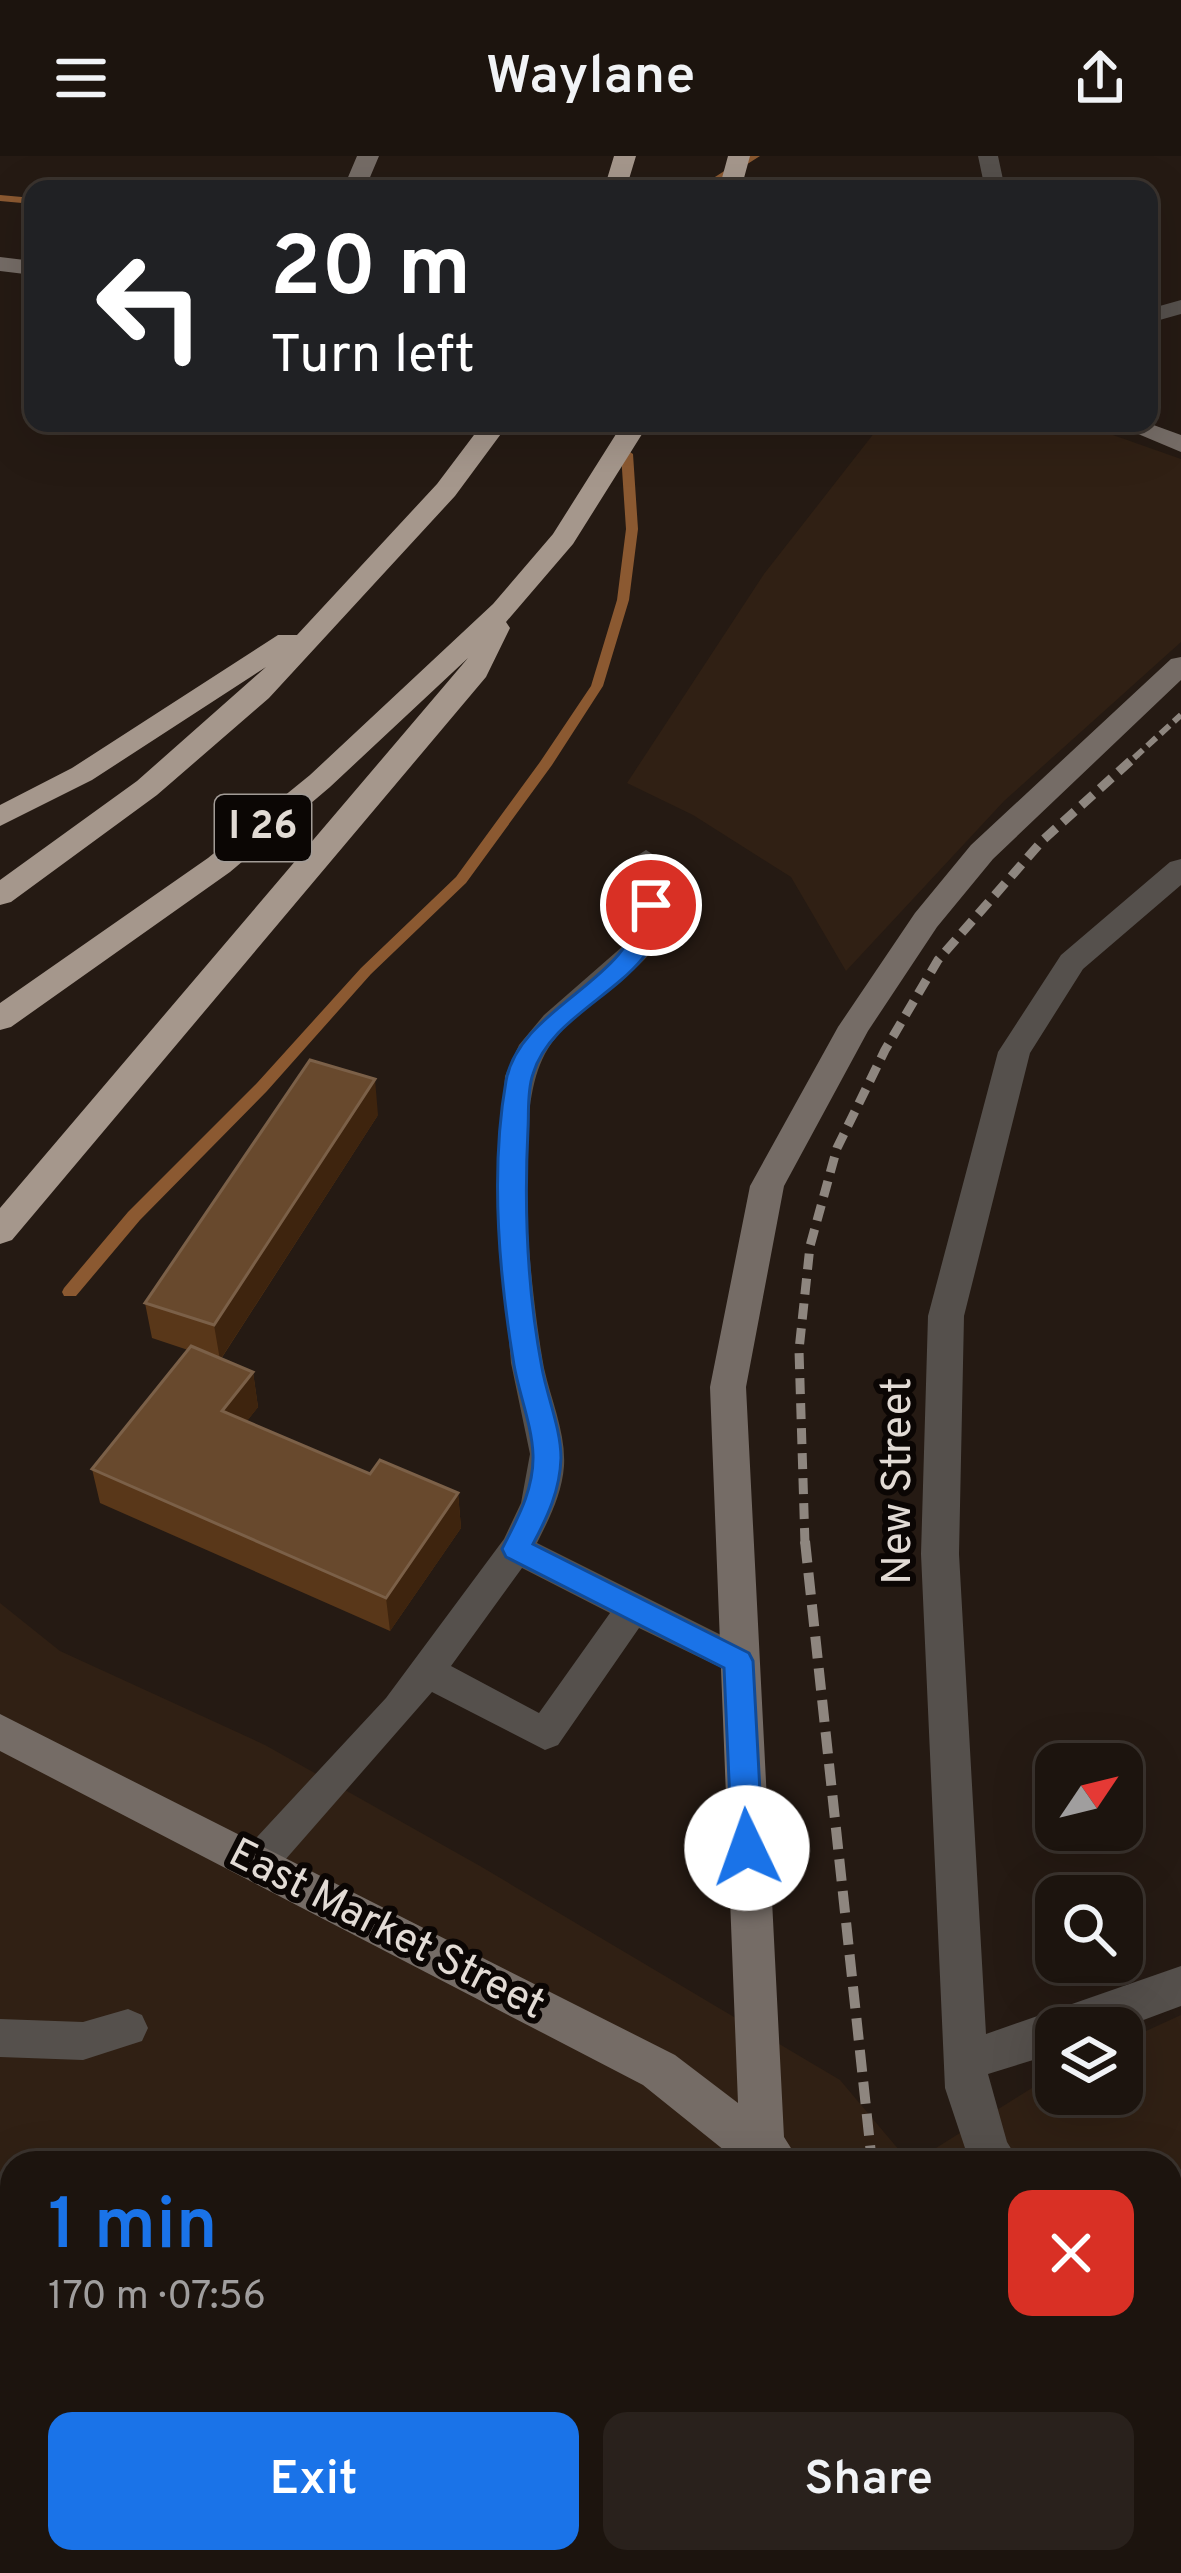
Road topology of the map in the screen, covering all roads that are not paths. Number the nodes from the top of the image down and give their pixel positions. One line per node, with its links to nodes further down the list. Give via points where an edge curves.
1 (489, 432): 6 (highway, I 26, via 446,490)
2 (630, 432): 5 (highway, I 26, via 564,538)
3 (1149, 432): 4 (street)
4 (1181, 444)
5 (503, 610): 12 (highway, I 26, via 219,865); 13 (highway, via 476,671)
6 (322, 620): 8 (highway, via 82,774); 11 (highway, I 26, via 259,692 163,775)
7 (1181, 665): 16 (street, via 982,852 926,920 854,1027 766,1186 728,1387)
8 (0, 817)
9 (646, 859): 14 (lane, via 651,927 643,944 528,1054 518,1078 517,1275 547,1455 540,1502)
10 (1181, 869): 25 (street, New Street, via 1072,962 1014,1052 946,1316 940,1555)
11 (0, 895)
12 (0, 1019)
13 (0, 1231)
14 (516, 1549): 15 (lane); 17 (lane)
15 (633, 1608): 16 (lane); 17 (lane, via 545,1734)
16 (738, 1661): 27 (street)
17 (427, 1671): 19 (lane)
18 (0, 1731): 19 (street, East Market Street)
19 (256, 1864): 26 (street, East Market Street, via 659,2070)
20 (1181, 1985): 21 (street)
21 (1124, 2007)
22 (128, 2028): 23 (lane, via 83,2041)
23 (0, 2038)
24 (1035, 2039): 25 (street)
25 (967, 2060): 28 (street, New Street, via 967,2088)
26 (760, 2151)
27 (768, 2151)
28 (988, 2151)

